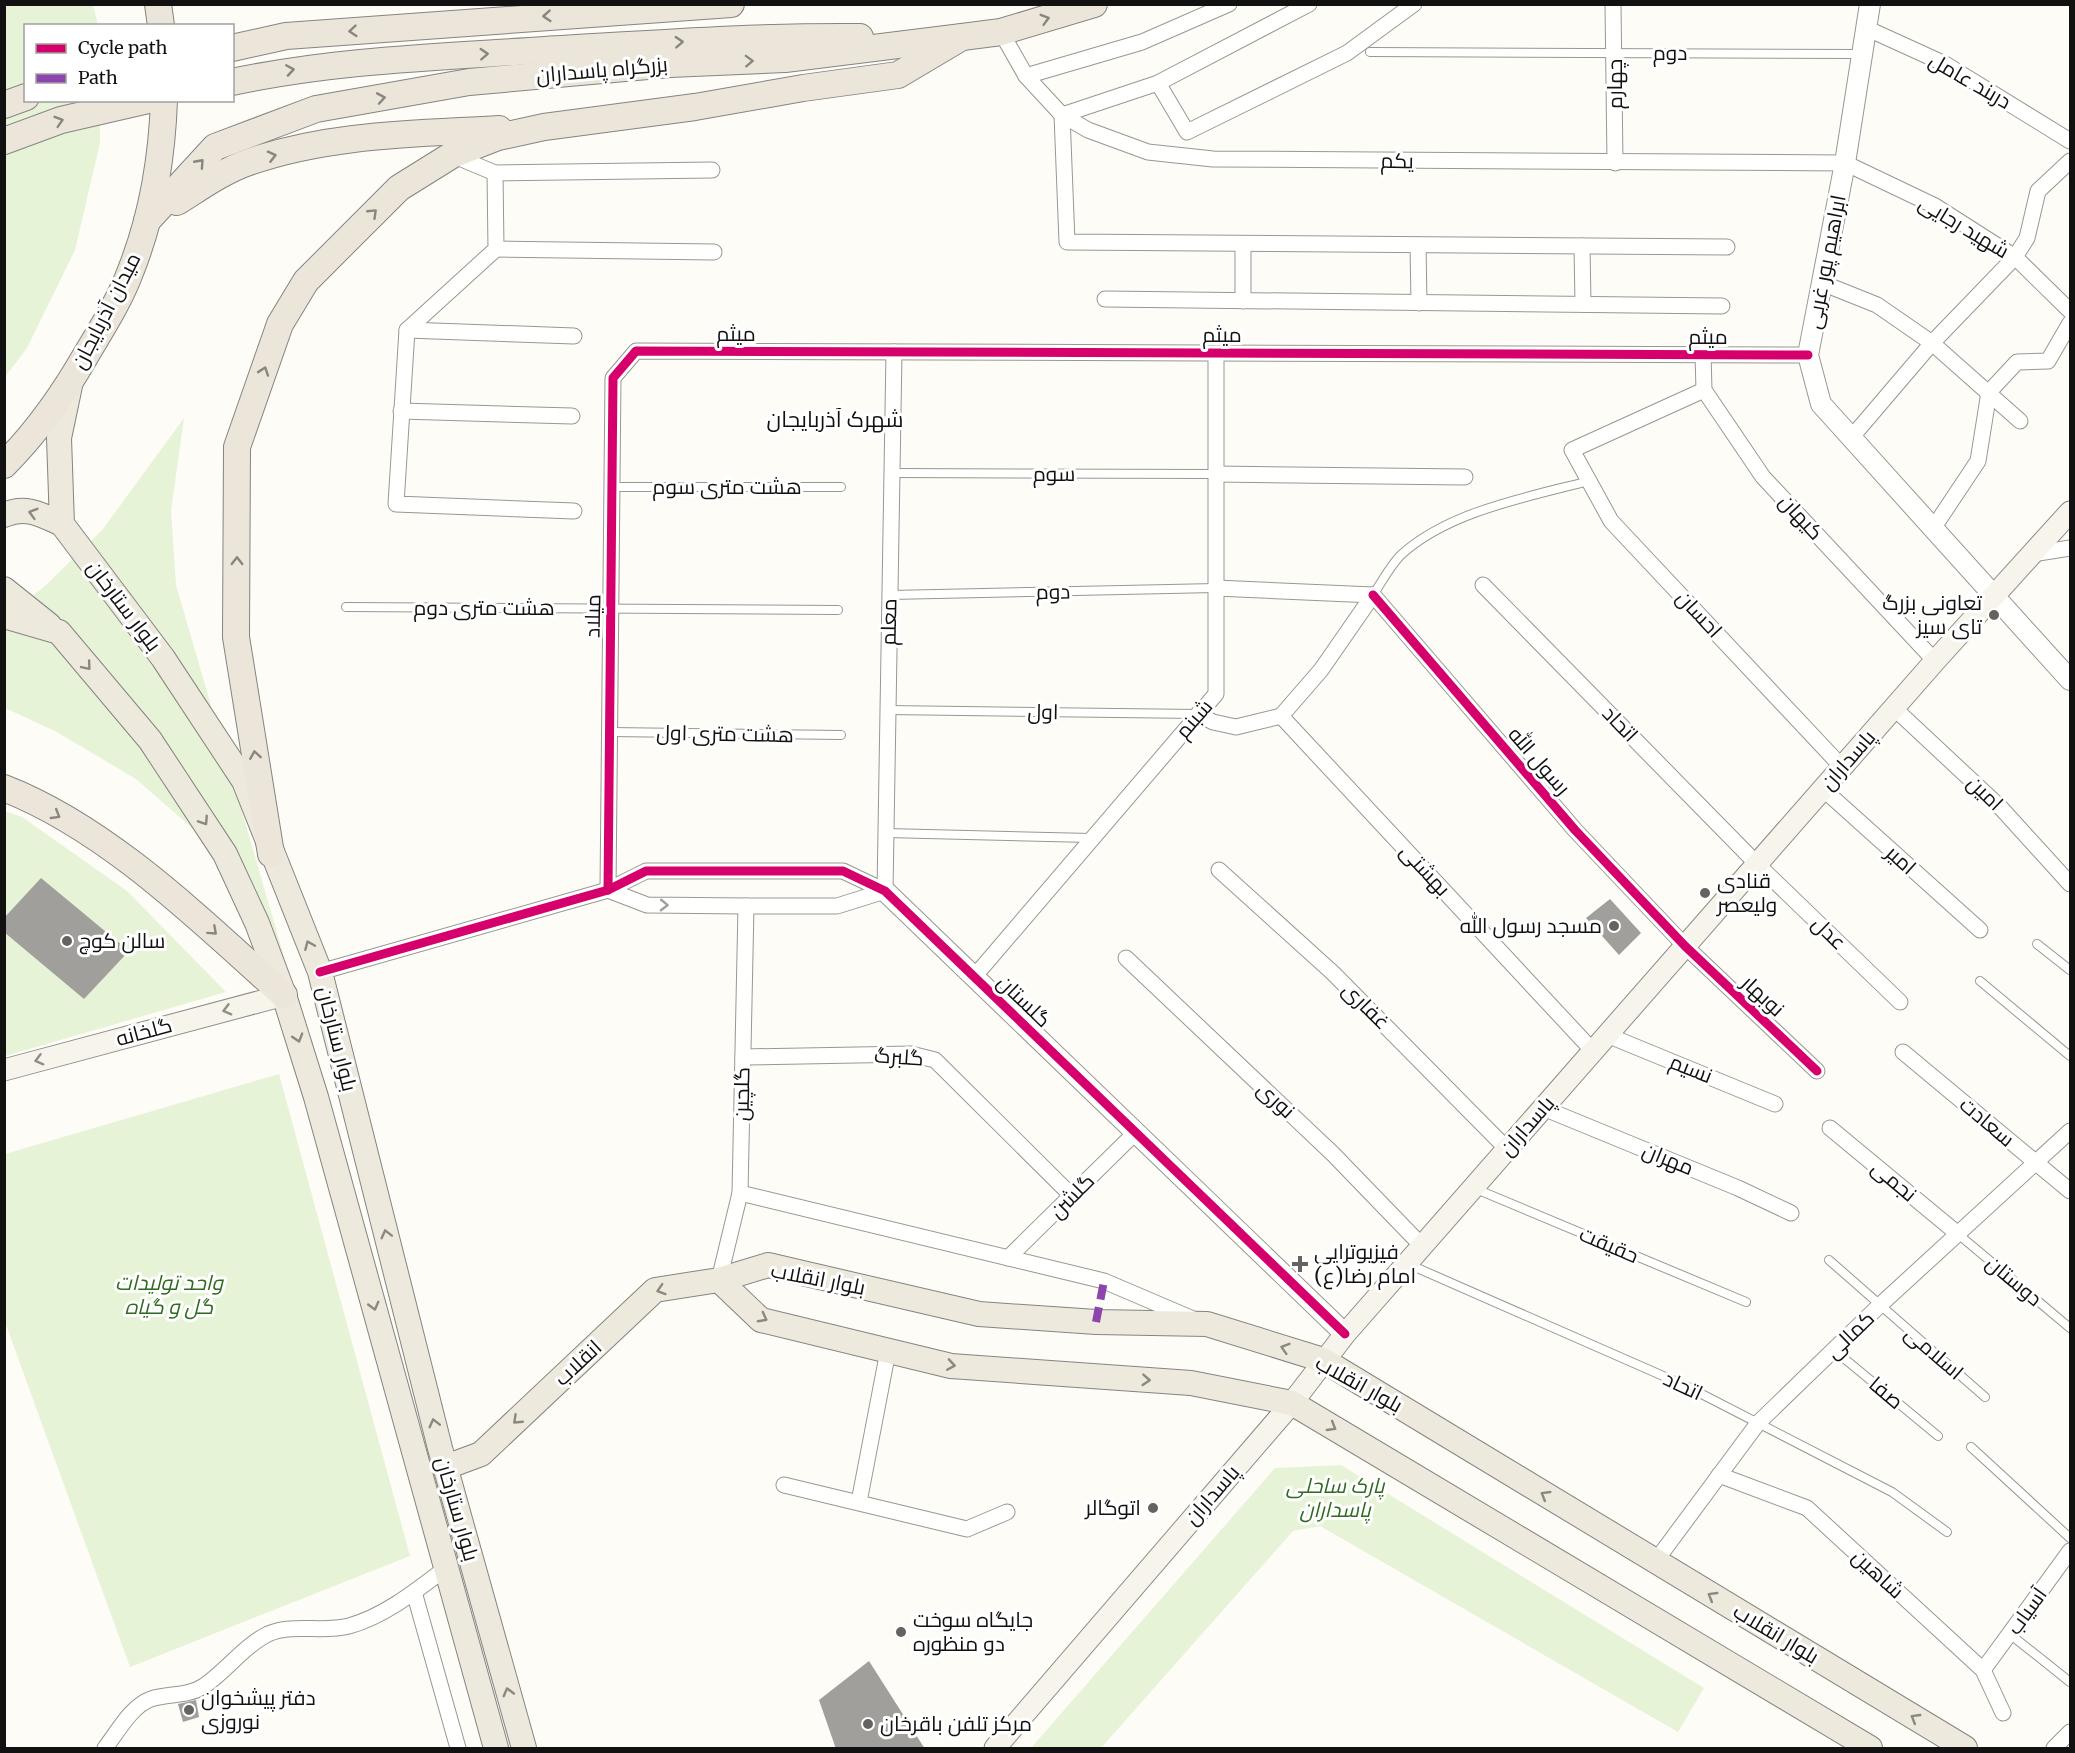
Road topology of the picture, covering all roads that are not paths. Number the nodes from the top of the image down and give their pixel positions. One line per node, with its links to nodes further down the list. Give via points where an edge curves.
1 (159, 4): 9 (highway)
2 (731, 4): 13 (highway, one-way to 13, via 285,36)
3 (1094, 4): 11 (highway, بزرگراه پاسداران, one-way to 3)
4 (1229, 4): 17 (street, via 1142,42)
5 (1309, 4): 19 (street)
6 (1414, 4): 19 (street, via 1347,53 1187,132)
7 (1612, 4): 15 (street, چهارم)
8 (1870, 4): 10 (street, ابراهیم پور غربی)
9 (161, 24)
10 (1866, 28): 16 (street, ابراهیم پور غربی); 27 (street, دربند عامل, via 1945,64)
11 (1001, 32): 12 (highway, بزرگراه پاسداران); 17 (street, یکم)
12 (962, 37): 18 (highway, one-way to 12, via 292,69 462,55 786,36); 25 (highway, via 898,75); 34 (highway, بزرگراه پاسداران, one-way to 12, via 215,147 316,109 469,82 670,64 785,59)
13 (234, 48)
14 (1370, 52): 15 (lane, دوم)
15 (1614, 53): 16 (lane, دوم); 31 (street, چهارم)
16 (1862, 54): 30 (street, ابراهیم پور غربی)
17 (1026, 76): 24 (street, یکم)
18 (234, 82)
19 (1158, 83): 24 (street)
20 (24, 98): 23 (highway)
21 (139, 102): 26 (highway, one-way to 21, via 61,120)
22 (164, 102): 34 (highway, میدان آذربایجان)
23 (4, 105)
24 (1062, 115): 31 (street, یکم, via 1088,130 1148,152 1213,159); 35 (street, via 1067,242)
25 (544, 127): 28 (highway); 34 (highway, one-way to 25, via 219,175 307,147 366,137)
26 (4, 141)
27 (2070, 141)
28 (452, 155): 33 (street); 103 (highway, one-way to 28, via 236,637 237,447 280,324 306,281 399,188)
29 (2070, 161): 41 (street, via 2038,190 2027,238)
30 (1845, 163): 31 (street, یکم); 41 (street, شهید رجایی, via 1935,206); 42 (street, ابراهیم پور غربی)
31 (1615, 164)
32 (712, 170): 33 (street)
33 (495, 173): 39 (street)
34 (147, 221): 58 (highway, میدان آذربایجان, via 131,271)
35 (1243, 244): 36 (street); 44 (street)
36 (1418, 245): 37 (street); 45 (street)
37 (1582, 246): 38 (street); 46 (street)
38 (1726, 247)
39 (496, 249): 40 (street); 50 (street)
40 (714, 252)
41 (2015, 257): 48 (street, شهید رجایی); 52 (street)
42 (1822, 283): 52 (street, via 1876,305); 57 (street, ابراهیم پور غربی)
43 (1105, 299): 44 (street)
44 (1243, 301): 45 (street)
45 (1419, 303): 46 (street)
46 (1583, 304): 47 (street)
47 (1722, 306)
48 (2070, 311)
49 (2070, 323): 60 (street, via 2048,361 2017,362)
50 (407, 330): 51 (street); 61 (street)
51 (574, 336)
52 (1932, 343): 60 (street); 64 (street)
53 (636, 351): 54 (street, میثم); 70 (street, میلاد, via 613,378)
54 (894, 352): 55 (street, میثم); 66 (street, معلم)
55 (1216, 353): 56 (street, میثم); 67 (street, شبنم)
56 (1703, 354): 57 (street, میثم); 59 (street)
57 (1808, 355): 64 (street, ابراهیم پور غربی, via 1821,404)
58 (71, 380): 65 (highway, میدان آذربایجان, via 30,440); 75 (main road, via 59,438)
59 (1704, 390): 69 (street, احسان, via 1572,450); 90 (street, کیهان, via 1763,477)
60 (1989, 392): 63 (street); 76 (street, via 1978,461)
61 (401, 411): 62 (street); 72 (street, via 396,504)
62 (572, 416)
63 (2020, 421)
64 (1851, 438): 76 (street, ابراهیم پور غربی)
65 (4, 465)
66 (892, 473): 67 (lane, سوم); 82 (street, معلم)
67 (1215, 474): 68 (street); 80 (street, شبنم)
68 (1464, 477)
69 (1589, 481): 83 (lane, via 1501,504 1442,528 1401,554); 98 (street, احسان, via 1611,521)
70 (612, 487): 71 (lane, هشت متری سوم); 86 (street, میلاد)
71 (841, 487)
72 (574, 511)
73 (2070, 512): 78 (main road, پاسداران)
74 (4, 515): 75 (main road, one-way to 74, via 30,510)
75 (62, 524): 103 (main road, بلوار ستارخان, via 163,658 243,781)
76 (1934, 527): 84 (street, ابراهیم پور غربی)
77 (2070, 548): 78 (street)
78 (2032, 554): 84 (main road, پاسداران)
79 (1483, 585): 104 (street, اتحاد)
80 (1216, 588): 82 (lane, دوم); 83 (street); 94 (street, شبنم, via 1216,694)
81 (4, 589): 89 (main road, بلوار ستارخان)
82 (890, 595): 93 (street, معلم)
83 (1373, 595): 95 (street, via 1321,670); 112 (street, رسول الله, via 1575,831)
84 (1996, 595): 90 (main road, پاسداران); 91 (street, ابراهیم پور غربی)
85 (346, 607): 86 (lane, هشت متری دوم)
86 (611, 609): 87 (lane, هشت متری دوم); 96 (street, میلاد)
87 (838, 610)
88 (4, 616): 89 (main road)
89 (58, 632): 118 (main road, بلوار ستارخان, one-way to 118, via 150,740 225,854)
90 (1935, 661): 92 (main road, پاسداران)
91 (2070, 680)
92 (1894, 708): 98 (main road, پاسداران); 106 (street, امین, via 2001,808)
93 (888, 710): 94 (lane, اول); 101 (street, معلم)
94 (1198, 714): 95 (street, via 1236,727); 102 (street, شبنم)
95 (1281, 716): 121 (street, بهشتی)
96 (610, 732): 97 (lane, هشت متری اول); 107 (street, میلاد)
97 (841, 735)
98 (1842, 767): 100 (main road, پاسداران)
99 (4, 788): 118 (highway, one-way to 118, via 92,837 167,890)
100 (1823, 789): 104 (main road, پاسداران); 110 (street, امیر)
101 (886, 833): 102 (lane); 108 (street, معلم)
102 (1092, 838): 116 (street, شبنم)
103 (271, 854): 115 (main road, بلوار ستارخان, one-way to 103)
104 (1757, 864): 112 (main road, پاسداران); 119 (street, عدل)
105 (1219, 870): 132 (street, غفاری, via 1334,973)
106 (2070, 884)
107 (608, 890): 108 (street, گلستان, via 646,871 843,871); 109 (street, one-way to 109, via 647,905); 115 (street, گلستان)
108 (885, 891): 109 (street, via 837,906); 116 (street, گلستان)
109 (746, 906): 124 (street, گلچین)
110 (1980, 930)
111 (2037, 944): 114 (lane)
112 (1685, 946): 120 (main road, پاسداران); 126 (street, نوبهار)
113 (1126, 958): 140 (street, نوری, via 1333,1154)
114 (2070, 970)
115 (320, 972): 158 (main road, بلوار ستارخان, one-way to 115)
116 (974, 977): 131 (street, گلستان)
117 (1980, 981): 123 (lane)
118 (284, 995): 125 (main road, گلخانه, one-way to 125); 167 (main road, بلوار ستارخان, one-way to 167, via 316,1097)
119 (1900, 1002)
120 (1607, 1035): 121 (main road, پاسداران); 127 (street, نسیم)
121 (1593, 1051): 128 (main road, پاسداران)
122 (1904, 1052): 133 (street, سعادت)
123 (2070, 1056)
124 (743, 1057): 136 (street, گلچین); 137 (street, گلبرگ, via 911,1054 935,1060)
125 (4, 1070)
126 (1817, 1071)
127 (1775, 1104)
128 (1543, 1108): 132 (main road, پاسداران); 138 (street, مهران)
129 (1830, 1128): 139 (street, نجمی)
130 (2070, 1131): 133 (street, کمالی)
131 (1135, 1133): 137 (street, گلشن); 149 (street, گلستان)
132 (1507, 1149): 134 (main road, پاسداران)
133 (2036, 1163): 135 (street, سعادت); 139 (street, کمالی)
134 (1473, 1187): 140 (main road, پاسداران); 145 (lane, حقیقت)
135 (2070, 1191)
136 (740, 1193): 141 (street); 144 (street, گلچین)
137 (1072, 1196): 141 (street, گلشن)
138 (1791, 1213)
139 (1958, 1234): 146 (street, کمالی); 148 (lane, دوستان)
140 (1422, 1245): 143 (main road, پاسداران)
141 (1008, 1258): 147 (street, via 1104,1281)
142 (1829, 1260): 146 (lane, اسلامی)
143 (1407, 1263): 149 (main road, پاسداران); 155 (lane, اتحاد, via 1686,1386)
144 (719, 1280): 147 (main road, بلوار انقلاب, via 768,1265 979,1314); 151 (main road, one-way to 151, via 761,1320); 158 (main road, انقلاب, one-way to 158, via 655,1290 481,1454)
145 (1746, 1302)
146 (1880, 1306): 150 (street, کمالی); 153 (lane, اسلامی)
147 (1207, 1324): 152 (main road, بلوار انقلاب, one-way to 147)
148 (2070, 1328)
149 (1345, 1334): 152 (main road, پاسداران)
150 (1834, 1350): 155 (street, کمالی); 156 (lane, صفا)
151 (888, 1351): 154 (main road, one-way to 154, via 951,1366 1191,1383); 161 (street)
152 (1323, 1360): 154 (main road, پاسداران); 166 (main road, بلوار انقلاب, one-way to 152)
153 (1985, 1397)
154 (1292, 1403): 178 (main road, پاسداران); 179 (main road, one-way to 179)
155 (1758, 1423): 159 (street, کمالی); 163 (lane, اتحاد, via 1892,1492)
156 (1938, 1436)
157 (1971, 1447): 164 (lane)
158 (446, 1467): 177 (main road, بلوار ستارخان, one-way to 158)
159 (1719, 1475): 166 (street, کمالی); 170 (street, شاهین, via 1807,1508)
160 (784, 1485): 161 (street)
161 (859, 1502): 162 (street, via 967,1528)
162 (1006, 1512)
163 (1947, 1532)
164 (2070, 1538)
165 (2070, 1551): 169 (street, آسیاب)
166 (1655, 1562): 180 (main road, بلوار انقلاب, one-way to 166)
167 (446, 1568): 168 (street); 176 (main road, بلوار ستارخان)
168 (414, 1592): 174 (street, via 380,1613 348,1626 289,1629 267,1635 202,1687 182,1695 151,1699 135,1710); 175 (street)
169 (2011, 1635): 170 (street, آسیاب); 171 (lane)
170 (1983, 1670): 172 (street, شاهین)
171 (2070, 1682)
172 (2003, 1713)
173 (2070, 1731): 181 (street)
174 (105, 1749)
175 (458, 1749)
176 (496, 1749)
177 (524, 1749)
178 (995, 1749)
179 (1870, 1749)
180 (1965, 1749)
181 (2054, 1749)

